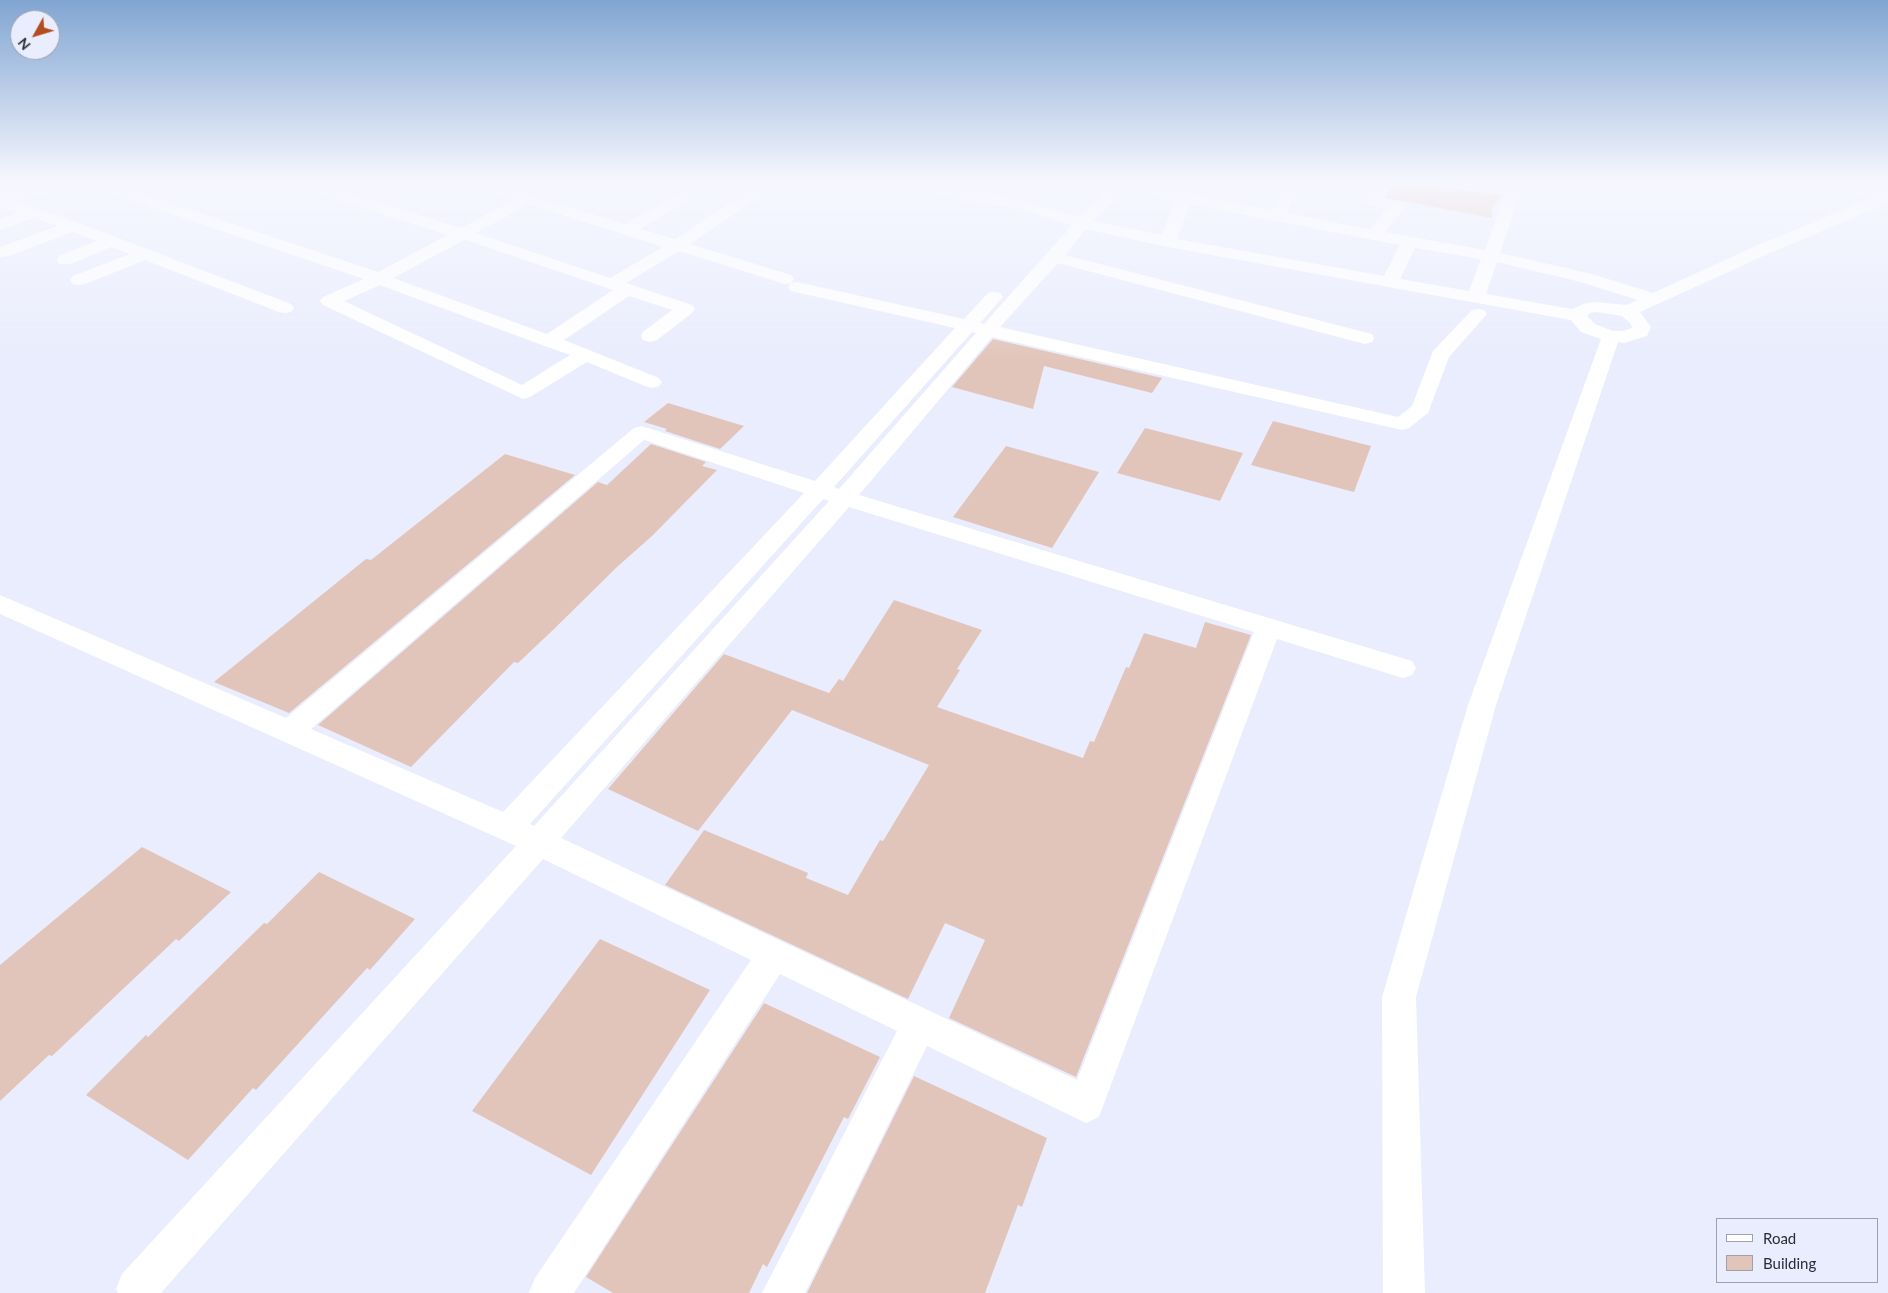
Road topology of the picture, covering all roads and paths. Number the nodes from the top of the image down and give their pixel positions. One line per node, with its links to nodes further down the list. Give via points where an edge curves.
1 (34, 240): 17 (street)
2 (269, 240): 22 (street)
3 (451, 240): 22 (street)
4 (482, 240): 25 (street)
5 (658, 240): 16 (street)
6 (684, 240): 16 (street)
7 (1056, 240): 31 (street)
8 (1063, 240): 20 (street)
9 (1161, 240): 14 (street)
10 (1403, 240): 15 (street)
11 (1496, 240): 19 (street)
12 (1784, 240): 26 (street)
13 (111, 241): 18 (street); 21 (street)
14 (1168, 242): 24 (street)
15 (1410, 242): 19 (street); 24 (street)
16 (676, 246): 25 (street); 31 (street, via 791,283)
17 (2, 252)
18 (144, 254): 23 (street); 28 (street)
19 (1490, 256): 26 (street); 27 (street)
20 (1054, 257): 31 (street); 34 (street)
21 (65, 260)
22 (380, 278): 35 (street); 36 (street, via 329,301 523,393)
23 (79, 280)
24 (1390, 282): 27 (street)
25 (620, 287): 32 (street, via 686,309); 35 (street)
26 (1655, 298): 29 (street)
27 (1477, 306): 30 (street); 31 (street, via 1440,355 1421,409 1402,424)
28 (285, 308)
29 (1628, 311): 30 (street, via 1586,308); 33 (street, via 1642,327 1640,332 1624,337)
30 (1578, 316): 33 (street, via 1588,328)
31 (979, 327): 38 (street); 39 (street)
32 (650, 336)
33 (1611, 336): 51 (street, via 1482,705 1399,997)
34 (1365, 338)
35 (549, 341): 36 (street)
36 (586, 354): 37 (street)
37 (652, 382)
38 (819, 490): 39 (street); 43 (street, via 641,432); 44 (street)
39 (844, 498): 41 (street); 45 (street)
40 (0, 604): 43 (street)
41 (1269, 627): 42 (street); 47 (street, via 1086,1104)
42 (1403, 668)
43 (290, 731): 44 (street)
44 (508, 828): 45 (street)
45 (539, 842): 46 (street); 48 (street)
46 (774, 954): 47 (street); 49 (street)
47 (919, 1024): 50 (street)
48 (137, 1289)
49 (550, 1293)
50 (783, 1293)
51 (1404, 1293)

